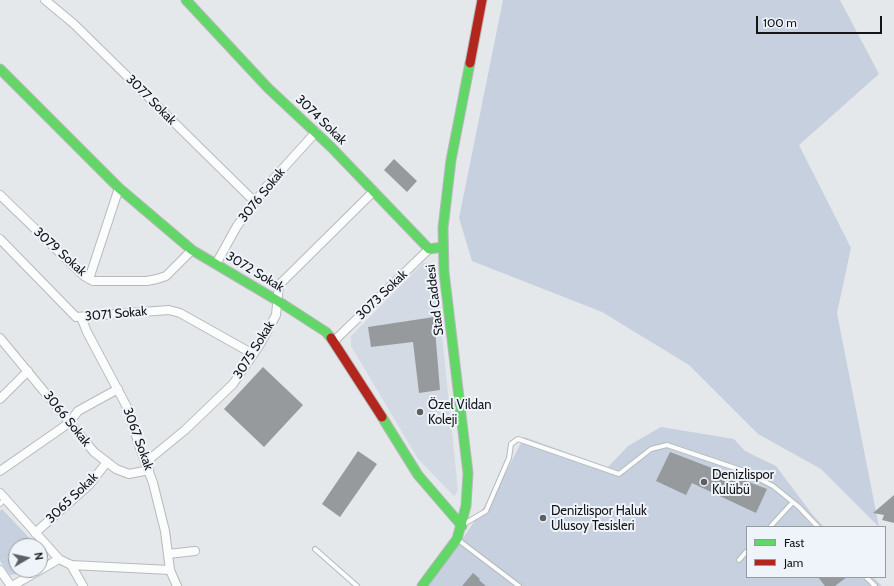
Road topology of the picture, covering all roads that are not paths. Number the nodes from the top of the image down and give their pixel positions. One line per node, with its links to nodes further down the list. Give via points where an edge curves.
1 (45, 0): 9 (street, 3077 Sokak, via 74,24)
2 (186, 0): 5 (street, 3074 Sokak, via 268,88)
3 (482, 0): 11 (street, Stad Caddesi, via 451,160)
4 (0, 69): 6 (street, 3072 Sokak)
5 (316, 132): 7 (street, 3074 Sokak); 9 (street, 3076 Sokak)
6 (119, 188): 13 (street, 3072 Sokak); 15 (street)
7 (374, 191): 12 (street, 3074 Sokak); 16 (street, 3075 Sokak, via 279,285)
8 (0, 196): 15 (street, 3079 Sokak)
9 (255, 202): 14 (street, 3076 Sokak, via 236,226)
10 (0, 239): 17 (street, 3071 Sokak, via 76,317)
11 (443, 246): 12 (street); 31 (street, Stad Caddesi, via 468,473)
12 (430, 249): 19 (street, 3073 Sokak)
13 (192, 250): 14 (street, 3072 Sokak); 15 (street, 3079 Sokak, via 166,276 157,279)
14 (216, 264): 16 (street, 3072 Sokak)
15 (89, 279)
16 (278, 301): 19 (street, 3072 Sokak, via 326,332); 20 (street, 3075 Sokak, via 276,315)
17 (81, 317): 20 (street, 3071 Sokak, via 169,310 180,313); 22 (street, 3067 Sokak)
18 (0, 338): 21 (street, 3066 Sokak)
19 (334, 341): 31 (street, 3072 Sokak, via 418,475)
20 (253, 354): 26 (street, 3075 Sokak, via 233,384 211,407)
21 (28, 371): 23 (street); 24 (street, 3066 Sokak)
22 (118, 389): 24 (street, via 78,411); 26 (street, 3067 Sokak, via 128,409)
23 (0, 399)
24 (69, 423): 25 (street, 3066 Sokak, via 94,452); 28 (street)
25 (107, 462): 27 (street, 3066 Sokak, via 129,474); 34 (street, 3065 Sokak, via 89,485)
26 (146, 462): 27 (street, 3067 Sokak)
27 (149, 470): 39 (street, 3067 Sokak, via 165,531)
28 (0, 471)
29 (2, 499): 34 (street)
30 (793, 502): 31 (lane, via 773,486 744,471 667,445 651,449 618,474 518,439 511,444 509,458 486,511); 32 (lane); 33 (lane)
31 (462, 526): 35 (street, Stad Caddesi)
32 (771, 526)
33 (817, 526)
34 (36, 533): 40 (street)
35 (457, 538): 52 (street, Stad Caddesi); 53 (lane)
36 (315, 549): 51 (lane)
37 (194, 551): 39 (street)
38 (746, 552): 41 (lane)
39 (168, 554): 45 (street, 3067 Sokak)
40 (59, 559): 42 (street); 43 (street)
41 (739, 560)
42 (48, 565)
43 (71, 565): 45 (street); 49 (street)
44 (0, 570): 48 (street)
45 (170, 570): 50 (street, 3067 Sokak)
46 (26, 578): 48 (street)
47 (867, 578): 54 (lane)
48 (11, 586)
49 (83, 586)
50 (177, 586)
51 (357, 586)
52 (422, 586)
53 (519, 586)
54 (875, 586)

